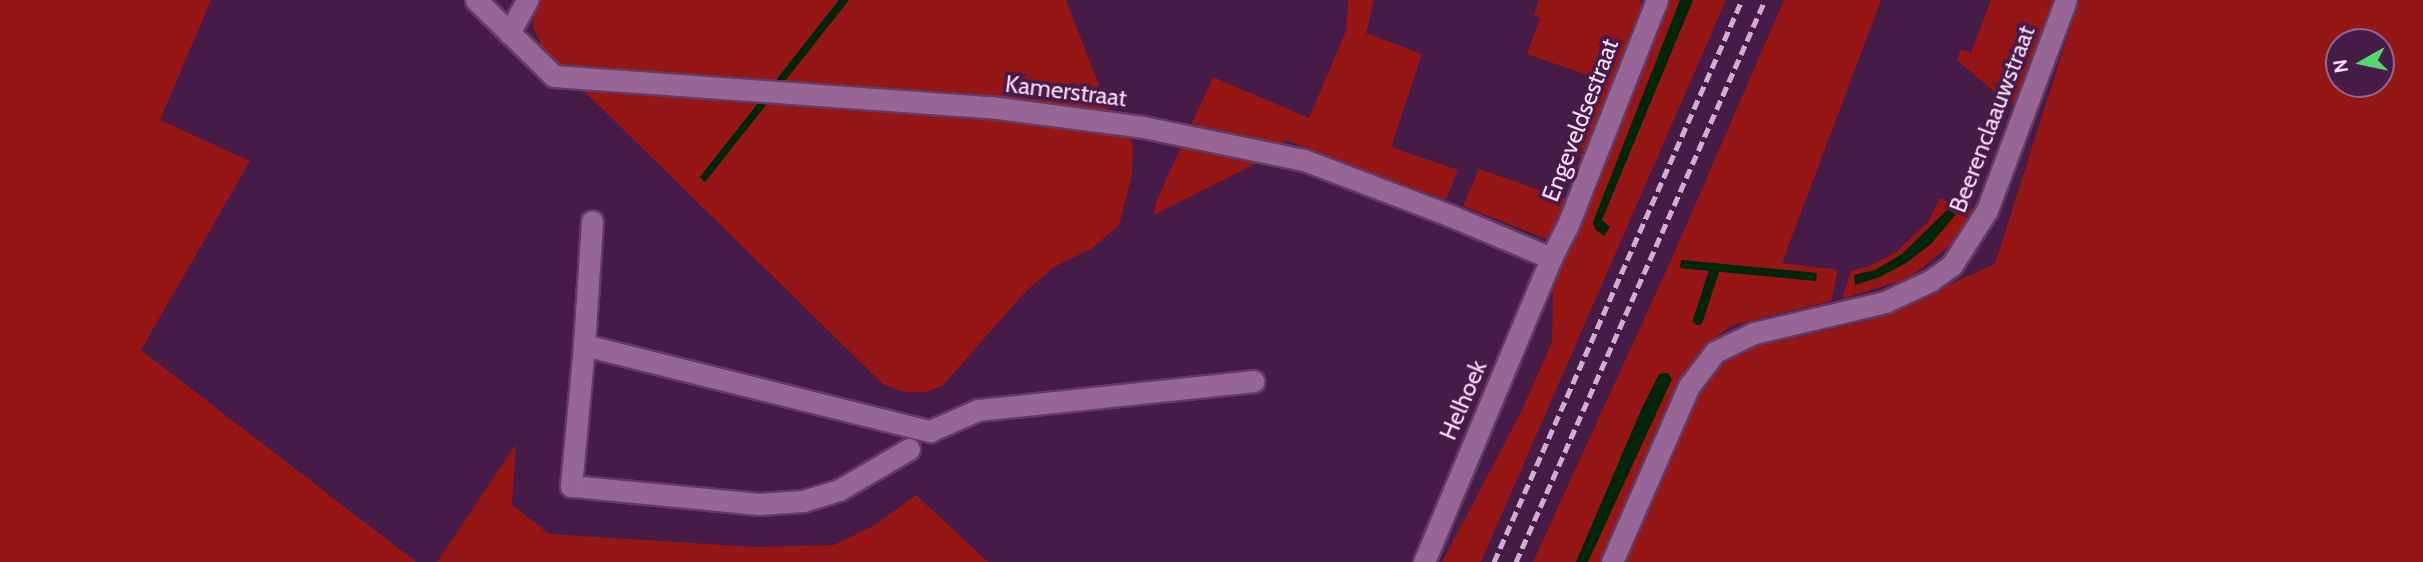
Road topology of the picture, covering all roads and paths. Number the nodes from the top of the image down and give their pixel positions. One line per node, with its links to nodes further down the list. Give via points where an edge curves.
1 (476, 0): 5 (street)
2 (527, 0): 5 (street)
3 (1657, 0): 7 (street, Engeveldsestraat, via 1567,228)
4 (2066, 0): 12 (street, Beerenclaauwstraat, via 1987,210 1952,265 1885,302 1754,333 1715,352 1689,386)
5 (509, 33): 7 (street, Kamerstraat, via 554,76 990,107 1143,127 1304,160)
6 (592, 222): 8 (street)
7 (1550, 258): 11 (street, Helhoek)
8 (584, 345): 9 (street, via 930,430 978,410); 10 (street, via 571,486 759,504 803,501 839,490)
9 (1253, 381)
10 (909, 449)
11 (1424, 562)
12 (1612, 562)

